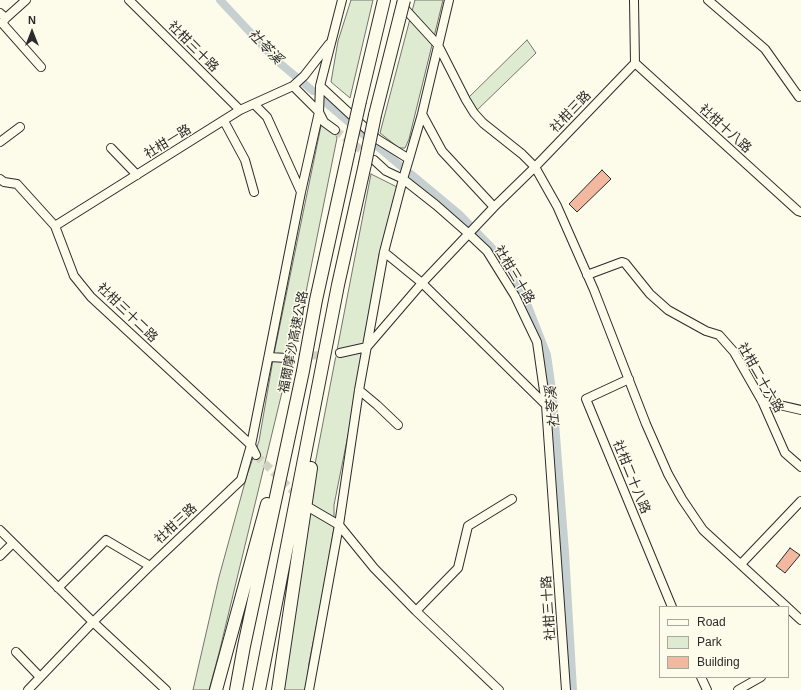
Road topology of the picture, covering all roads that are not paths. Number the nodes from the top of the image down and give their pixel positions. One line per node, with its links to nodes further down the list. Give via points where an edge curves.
1 (26, 0): 10 (street)
2 (129, 0): 19 (street, 社柑三十路)
3 (342, 0): 11 (street, 社柑三路)
4 (384, 0): 47 (highway, 福爾摩沙高速公路, bridge, via 316,300)
5 (398, 0): 12 (street)
6 (404, 0): 28 (highway, bridge, via 375,115)
7 (449, 0): 12 (street)
8 (634, 0): 13 (street)
9 (708, 0): 17 (street, via 765,49 799,97)
10 (3, 16): 14 (street, via 2,23)
11 (331, 42): 15 (street); 16 (street, 社柑三路)
12 (438, 45): 21 (street); 29 (street, via 474,112 483,123 522,154)
13 (634, 63): 29 (street, 社柑三路); 36 (street, 社柑十八路)
14 (41, 66)
15 (297, 83): 18 (street, 社柑一路); 20 (street)
16 (320, 86): 20 (street, 社柑三路); 27 (street, via 377,139)
17 (801, 95)
18 (254, 104): 19 (street, 社柑一路); 34 (street, via 267,117)
19 (240, 110): 22 (street, 社柑一路)
20 (319, 112): 24 (street, via 324,122); 34 (street, 社柑三路)
21 (422, 114): 27 (street); 35 (street, via 442,151)
22 (224, 121): 30 (street, 社柑一路); 33 (street, via 245,160)
23 (20, 127): 25 (street)
24 (335, 130)
25 (0, 142)
26 (112, 148): 30 (street)
27 (409, 159): 32 (street)
28 (370, 162): 32 (street, 社柑三十路); 42 (highway)
29 (535, 168): 35 (street, 社柑三路); 40 (street, via 557,206)
30 (137, 175): 37 (street, 社柑一路)
31 (0, 179): 37 (street, 社柑三十二路, via 17,184)
32 (403, 179): 38 (street, 社柑三十路); 39 (street)
33 (254, 192)
34 (301, 192): 45 (street, 社柑三路)
35 (494, 207): 38 (street, 社柑三路)
36 (801, 212)
37 (55, 226): 54 (street, 社柑三十二路, via 74,276 91,297)
38 (469, 234): 41 (street); 51 (street, 社柑三十路, via 487,252 515,296 537,342)
39 (384, 252): 41 (street); 43 (street)
40 (587, 275): 48 (street); 50 (street, 社柑二十六路, via 622,262 626,263 650,294 668,310 706,331 719,335 734,352)
41 (422, 283): 43 (street); 51 (street)
42 (333, 312): 81 (highway); 82 (highway)
43 (367, 347): 44 (street); 49 (street)
44 (340, 353)
45 (269, 357): 46 (street); 54 (street, 社柑三路)
46 (287, 358)
47 (303, 371): 79 (highway); 80 (highway, 福爾摩沙高速公路)
48 (629, 379): 64 (street, via 668,474 682,499 703,530); 67 (street, 社柑二十八路, via 586,398)
49 (359, 390): 53 (street); 60 (street)
50 (762, 401): 52 (street); 56 (street, 社柑二十六路, via 785,453)
51 (546, 405): 85 (street, 社柑三十路)
52 (801, 410)
53 (398, 425)
54 (251, 445): 55 (street, 社柑三十二路); 65 (street, 社柑三路, via 241,480)
55 (256, 455)
56 (801, 467)
57 (512, 499): 69 (street, via 468,526 458,568)
58 (801, 501): 64 (street)
59 (310, 508): 60 (street)
60 (339, 525): 69 (street, via 374,568); 83 (street)
61 (0, 530): 62 (street)
62 (13, 543): 63 (street); 66 (street)
63 (0, 556)
64 (740, 564): 68 (street)
65 (150, 566): 66 (street, via 106,540); 72 (street, 社柑三路)
66 (58, 588): 72 (street)
67 (672, 606)
68 (785, 606)
69 (416, 610): 84 (street)
70 (789, 610): 71 (street)
71 (801, 620)
72 (93, 622): 74 (street, 社柑三路); 78 (street)
73 (16, 652): 74 (street)
74 (40, 677): 77 (street, 社柑三路)
75 (701, 678): 86 (street)
76 (759, 678): 87 (street)
77 (28, 690)
78 (166, 690)
79 (216, 690)
80 (236, 690)
81 (259, 690)
82 (278, 690)
83 (309, 690)
84 (499, 690)
85 (566, 690)
86 (707, 690)
87 (738, 690)

